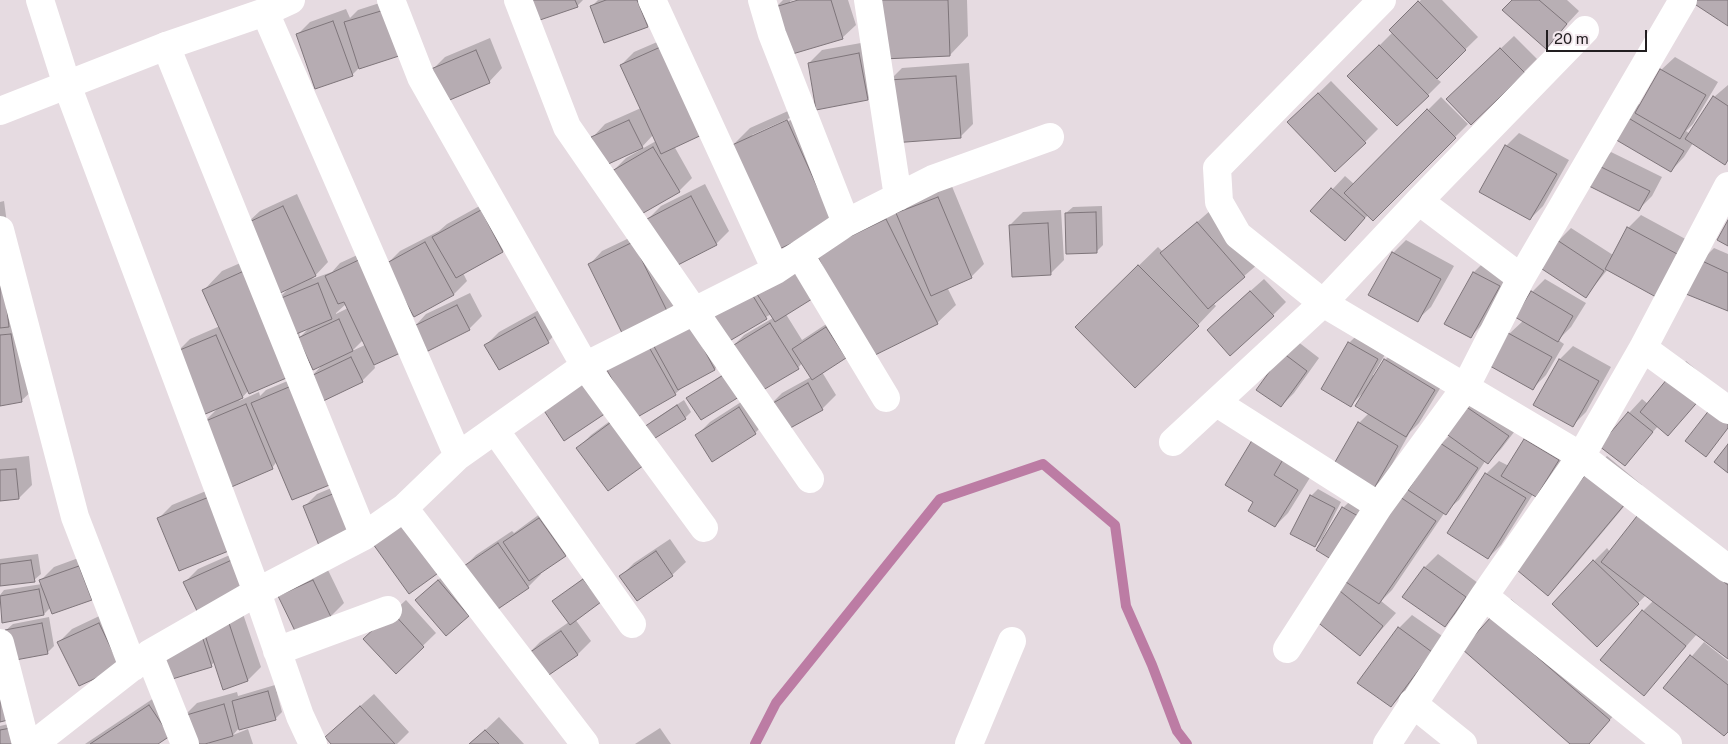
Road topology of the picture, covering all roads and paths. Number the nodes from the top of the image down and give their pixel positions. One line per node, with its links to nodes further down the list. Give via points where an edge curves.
1 (40, 0): 13 (street)
2 (291, 0): 10 (street)
3 (390, 0): 27 (street, via 421,77)
4 (518, 0): 25 (street, via 567,127)
5 (652, 0): 22 (street)
6 (762, 0): 19 (street, via 772,34)
7 (868, 0): 17 (street)
8 (1382, 0): 24 (street, via 1217,168 1219,202 1238,235)
9 (1683, 0): 23 (street)
10 (266, 12): 12 (street); 34 (street)
11 (1585, 30): 18 (street)
12 (166, 46): 13 (street); 40 (street)
13 (67, 85): 14 (street); 42 (street)
14 (0, 111)
15 (1050, 137): 17 (street, via 933,179)
16 (1728, 186): 26 (street)
17 (898, 197): 19 (street)
18 (1419, 200): 23 (street); 24 (street)
19 (846, 223): 21 (street)
20 (0, 230): 50 (street, via 75,517)
21 (800, 255): 22 (street); 29 (street)
22 (776, 270): 25 (street)
23 (1521, 278): 28 (street)
24 (1323, 303): 28 (street); 30 (street)
25 (694, 311): 27 (street); 36 (street)
26 (1643, 348): 31 (street); 35 (street)
27 (585, 366): 32 (street); 39 (street)
28 (1465, 388): 35 (street); 37 (street)
29 (886, 398)
30 (1217, 403): 33 (street); 37 (street)
31 (1728, 410)
32 (495, 430): 34 (street); 45 (street)
33 (1173, 442)
34 (458, 456): 38 (street)
35 (1581, 456): 41 (street); 43 (street)
36 (810, 479)
37 (1379, 506): 48 (street)
38 (404, 508): 40 (street); 56 (street)
39 (704, 528)
40 (364, 536): 42 (street)
41 (1728, 569)
42 (257, 592): 49 (street); 50 (street)
43 (1484, 596): 51 (street); 60 (street)
44 (388, 610): 49 (street)
45 (632, 624)
46 (1012, 642): 57 (street)
47 (0, 643): 52 (street)
48 (1287, 649)
49 (277, 651): 55 (street)
50 (141, 660): 53 (street); 54 (street)
51 (1412, 704): 58 (street); 59 (street)
52 (26, 744)
53 (34, 744)
54 (185, 744)
55 (313, 744)
56 (585, 744)
57 (969, 744)
58 (1387, 744)
59 (1463, 744)
60 (1668, 744)

